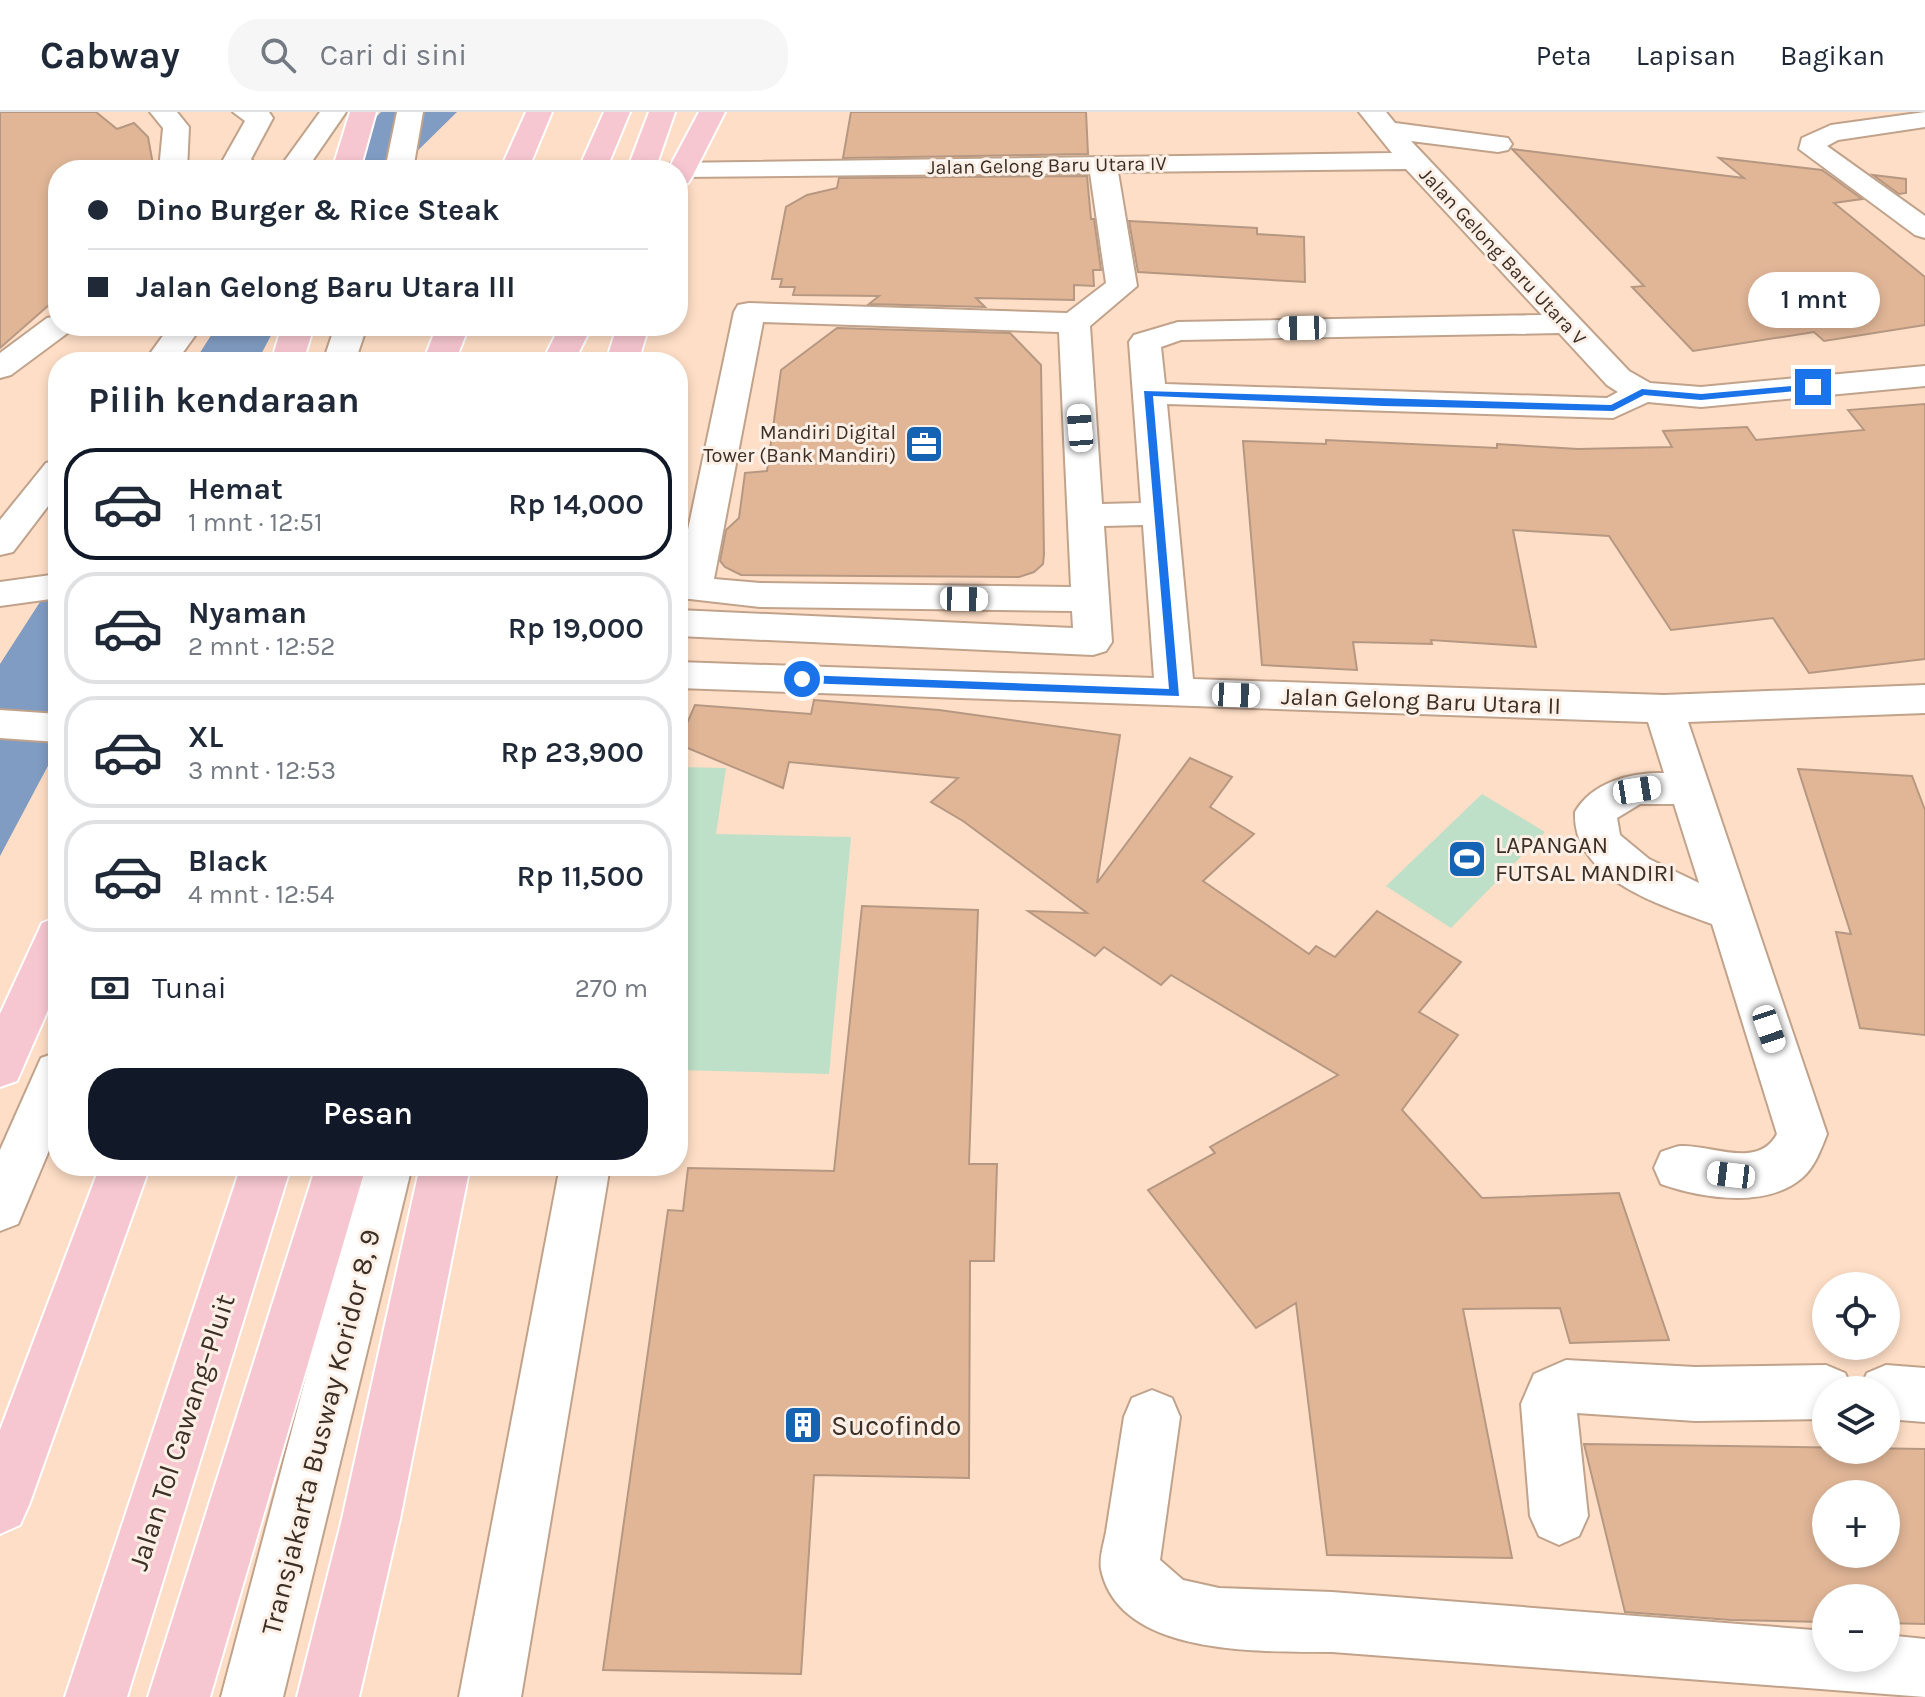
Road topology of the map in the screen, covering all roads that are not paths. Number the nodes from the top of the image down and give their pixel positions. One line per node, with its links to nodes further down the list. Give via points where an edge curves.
1 (163, 112): 14 (street, via 176,127)
2 (246, 112): 15 (street, via 260,118)
3 (333, 112): 16 (street)
4 (363, 112): 17 (highway)
5 (410, 112): 18 (street)
6 (539, 112): 19 (highway)
7 (617, 112): 20 (highway)
8 (662, 112): 21 (highway)
9 (712, 112): 22 (highway)
10 (1423, 112): 12 (street)
11 (1925, 119): 26 (street, via 1813,140 1813,149)
12 (1379, 120): 13 (street); 23 (street, Jalan Gelong Baru Utara V)
13 (1498, 144)
14 (174, 160)
15 (237, 160)
16 (299, 160)
17 (349, 160)
18 (401, 160)
19 (518, 160)
20 (596, 160)
21 (645, 160)
22 (687, 160)
23 (1413, 161): 24 (street, Jalan Gelong Baru Utara IV); 28 (street, Jalan Gelong Baru Utara V)
24 (1103, 165): 25 (street, Jalan Gelong Baru Utara IV, via 905,177); 27 (street, via 1122,286)
25 (688, 173)
26 (1925, 229)
27 (1074, 323): 36 (street); 40 (street, via 749,312 694,589)
28 (1567, 324): 32 (street, Jalan Gelong Baru Utara V, via 1618,378); 33 (street, via 1178,331 1145,342)
29 (48, 332): 30 (street)
30 (0, 368)
31 (1925, 376): 32 (street, via 1701,397)
32 (1642, 392): 33 (street, via 1613,408)
33 (1148, 393): 35 (street)
34 (48, 483): 37 (street)
35 (1159, 513): 36 (street); 43 (street)
36 (1088, 516): 40 (street)
37 (0, 544)
38 (48, 587): 39 (street)
39 (0, 594)
40 (1091, 599): 41 (street, via 1093,642)
41 (688, 623)
42 (688, 675): 43 (street, Jalan Gelong Baru Utara II)
43 (1175, 693): 45 (street, Jalan Gelong Baru Utara II)
44 (1925, 699): 45 (street, Jalan Gelong Baru Utara II)
45 (1664, 709): 48 (street)
46 (0, 724): 47 (street)
47 (48, 727)
48 (1689, 790): 49 (street); 49 (street, via 1619,792 1596,812 1597,834 1613,856 1677,894)
49 (1730, 913): 53 (street, via 1802,1134 1789,1162 1767,1174)
50 (48, 958): 51 (highway)
51 (0, 1067)
52 (48, 1095): 60 (street)
53 (1679, 1168)
54 (121, 1176): 65 (highway)
55 (263, 1176): 68 (highway, Jalan Tol Cawang–Pluit)
56 (338, 1176): 69 (highway)
57 (384, 1176): 70 (street, Transjakarta Busway Koridor 8, 9)
58 (443, 1176): 71 (highway)
59 (583, 1176): 72 (street)
60 (0, 1208)
61 (1812, 1392): 66 (street, via 1695,1394 1566,1386 1553,1393 1549,1404)
62 (1900, 1393): 63 (street)
63 (1925, 1395)
64 (1152, 1417): 67 (street, via 1130,1567 1137,1583 1156,1600 1180,1610 1234,1619 1332,1622)
65 (0, 1505)
66 (1559, 1516)
67 (1925, 1669)
68 (96, 1697)
69 (179, 1697)
70 (252, 1697)
71 (328, 1697)
72 (490, 1697)

